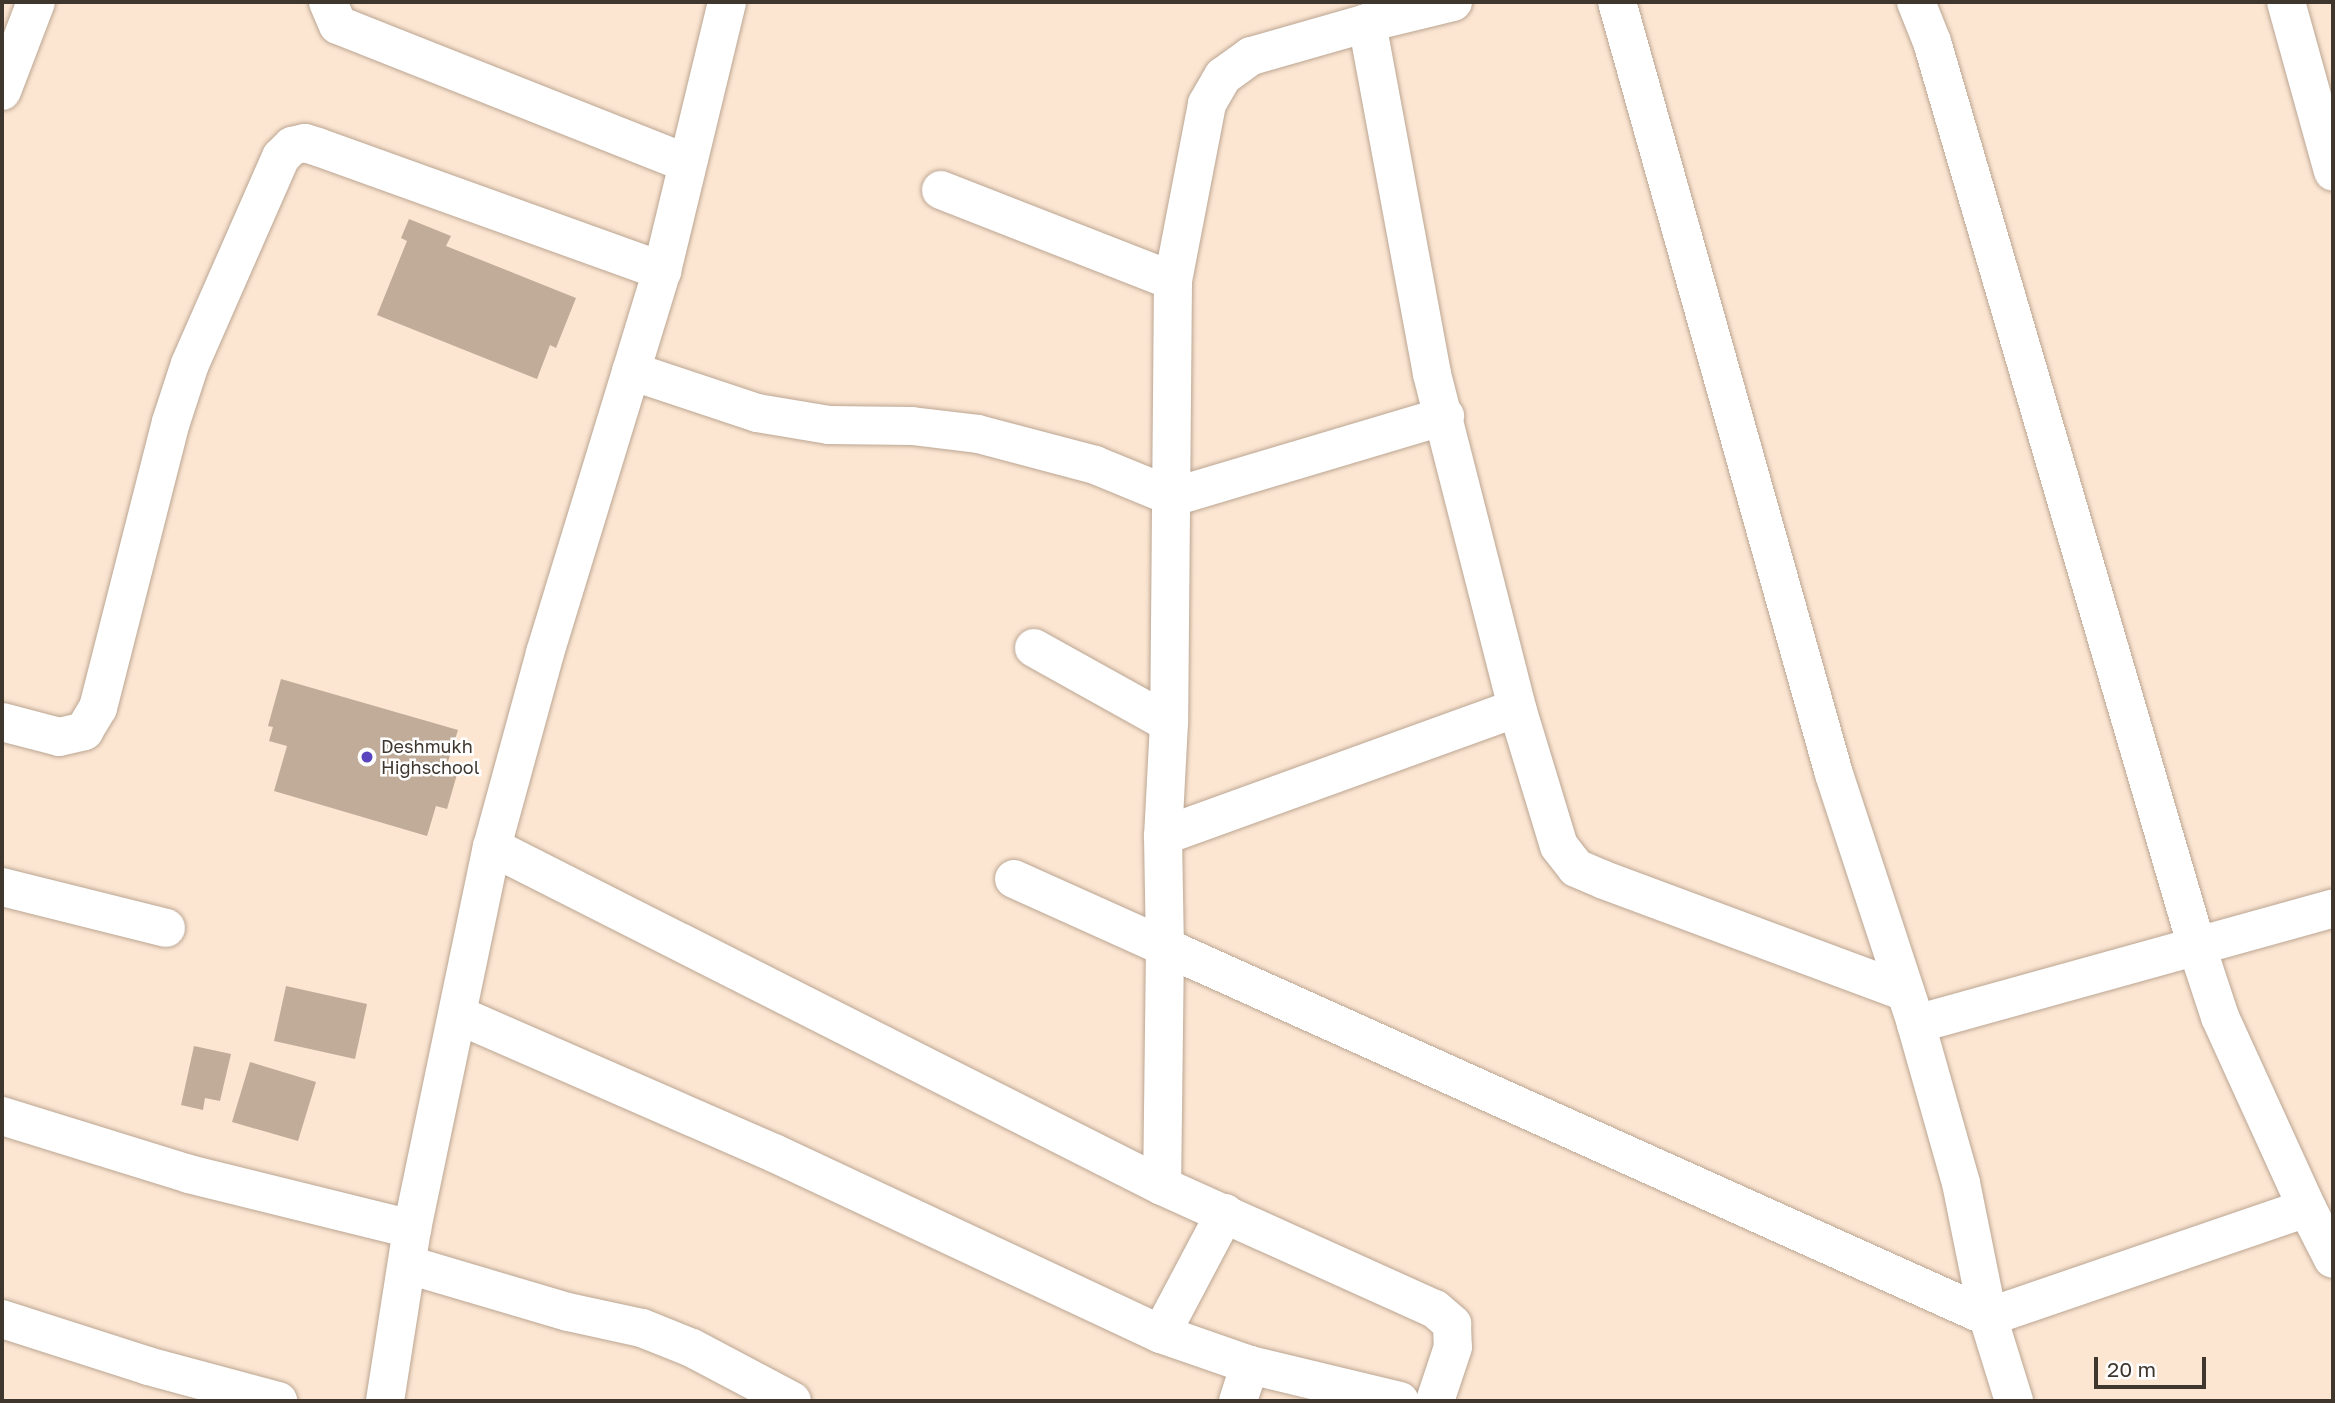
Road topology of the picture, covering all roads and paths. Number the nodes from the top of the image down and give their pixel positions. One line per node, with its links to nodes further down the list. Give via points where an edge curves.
1 (36, 2): 9 (street)
2 (328, 2): 10 (street, via 338,25)
3 (727, 2): 10 (street)
4 (1453, 2): 8 (street)
5 (1617, 2): 30 (street, via 1834,774)
6 (1916, 2): 29 (street, via 1932,42)
7 (2286, 2): 11 (street)
8 (1367, 23): 14 (street, via 1251,56 1223,76 1207,104); 16 (street, via 1432,374)
9 (2, 91)
10 (687, 163): 13 (street)
11 (2333, 172)
12 (941, 190): 14 (street)
13 (662, 271): 15 (street); 20 (street, via 318,147 292,146 281,157 190,364 98,708 84,731 59,737)
14 (1173, 281): 17 (street)
15 (631, 371): 17 (street, via 757,413 830,425 912,426 978,434 1095,465); 23 (street, via 545,653)
16 (1445, 416): 17 (street); 19 (street)
17 (1173, 497): 21 (street)
18 (1034, 648): 21 (street)
19 (1517, 708): 22 (street); 30 (street, via 1559,846 1576,868)
20 (2, 722)
21 (1169, 723): 22 (street)
22 (1163, 836): 28 (street)
23 (492, 847): 31 (street); 33 (street)
24 (1014, 879): 28 (street)
25 (2, 887): 27 (street)
26 (2333, 908): 29 (street)
27 (166, 928)
28 (1165, 947): 33 (street); 38 (street)
29 (2197, 947): 30 (street); 34 (street, via 2220,1017)
30 (1910, 1008): 38 (street, via 1961,1183)
31 (458, 1015): 36 (street); 40 (street, via 774,1153)
32 (2, 1116): 36 (street)
33 (1162, 1186): 35 (street)
34 (2307, 1208): 37 (street); 38 (street)
35 (1225, 1213): 40 (street); 47 (street, via 1436,1309 1452,1324 1453,1347)
36 (410, 1247): 43 (street); 44 (street, via 568,1312 642,1328 692,1348)
37 (2333, 1259)
38 (1988, 1317): 48 (street)
39 (2, 1319): 42 (street)
40 (1161, 1334): 41 (street)
41 (1250, 1365): 45 (street); 46 (street)
42 (278, 1401)
43 (385, 1401)
44 (792, 1401)
45 (1238, 1401)
46 (1400, 1401)
47 (1435, 1401)
48 (2015, 1401)

